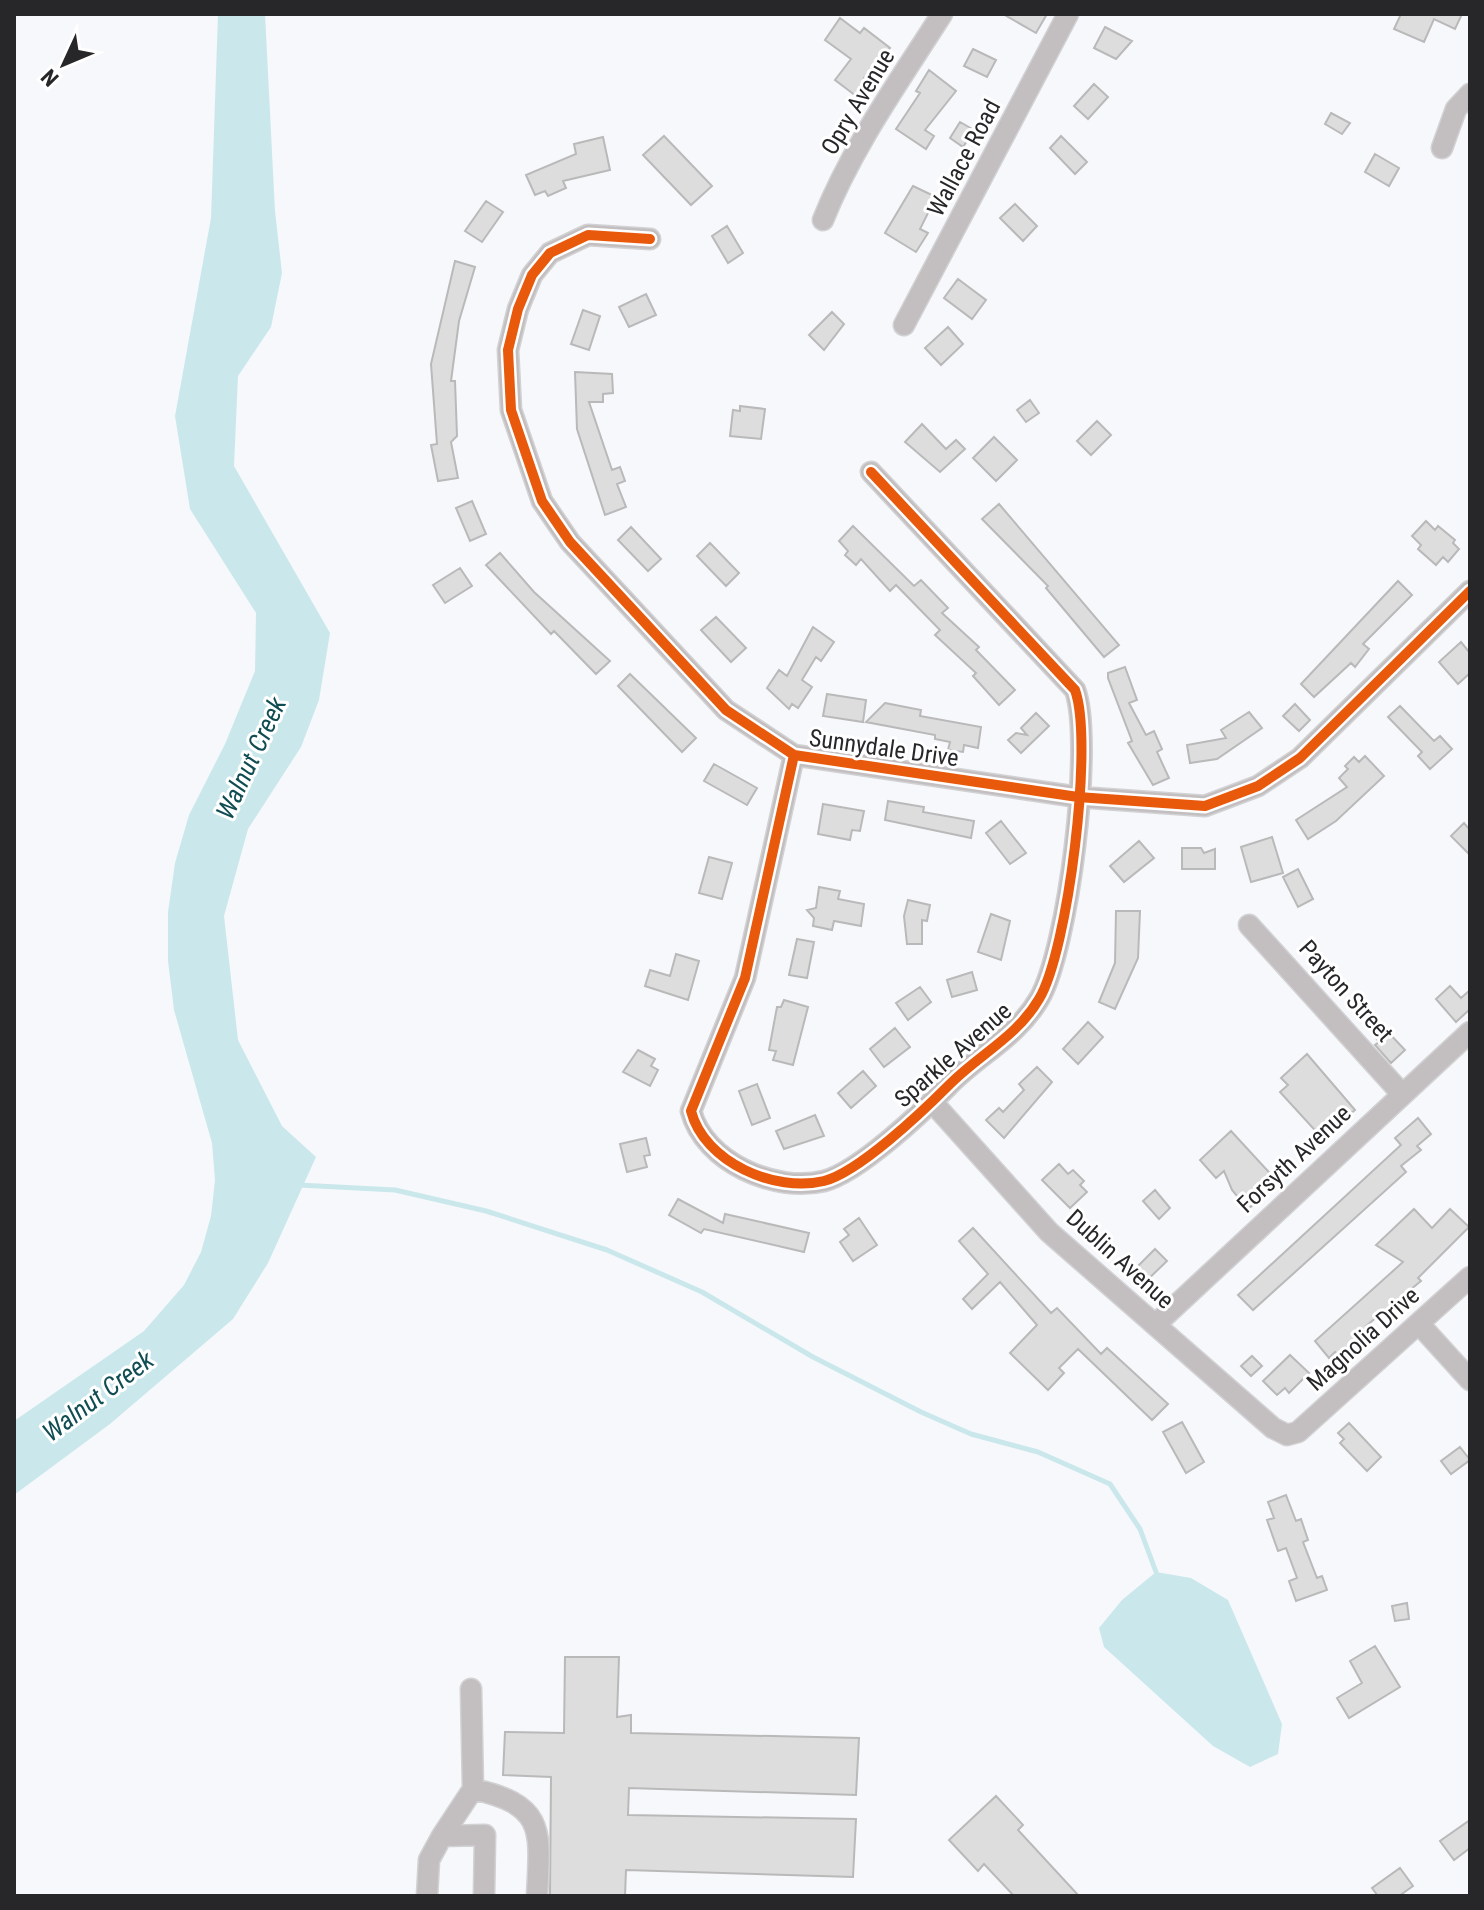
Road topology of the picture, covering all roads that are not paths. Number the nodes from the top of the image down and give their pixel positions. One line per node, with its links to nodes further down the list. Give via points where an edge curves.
1 (942, 14): 5 (street, Opry Avenue, via 891,94)
2 (1068, 14): 7 (street, Wallace Road)
3 (1470, 94): 4 (street, via 1456,109)
4 (1442, 148)
5 (823, 220)
6 (650, 239): 10 (street, Sunnydale Drive, via 588,235 550,253 532,275 508,350 514,422 542,501 570,542 726,710)
7 (904, 325)
8 (871, 472): 11 (street, Sparkle Avenue, via 1075,690 1084,736)
9 (1470, 591): 11 (street, Sunnydale Drive, via 1300,758 1258,786 1205,806)
10 (794, 755): 11 (street, Sunnydale Drive); 15 (street, Sparkle Avenue, via 745,978 691,1111 694,1124 730,1162 750,1172 793,1183 824,1181 852,1168)
11 (1078, 797): 15 (street, Sparkle Avenue, via 1062,931 1041,997 1022,1025 947,1086)
12 (1249, 925): 14 (street, Payton Street)
13 (1470, 1032): 14 (street, Forsyth Avenue)
14 (1402, 1094): 17 (street, Forsyth Avenue)
15 (934, 1104): 17 (street, Dublin Avenue, via 1049,1232)
16 (1470, 1277): 18 (street, Magnolia Drive)
17 (1155, 1325): 20 (street, Dublin Avenue)
18 (1420, 1325): 19 (street); 20 (street, Magnolia Drive, via 1298,1432)
19 (1470, 1380)
20 (1287, 1435)
21 (471, 1689): 22 (street)
22 (473, 1789): 23 (street); 26 (street, via 494,1793 525,1810 539,1834)
23 (442, 1836): 24 (street, via 429,1860); 25 (street, via 485,1835)
24 (427, 1896)
25 (484, 1896)
26 (537, 1896)

